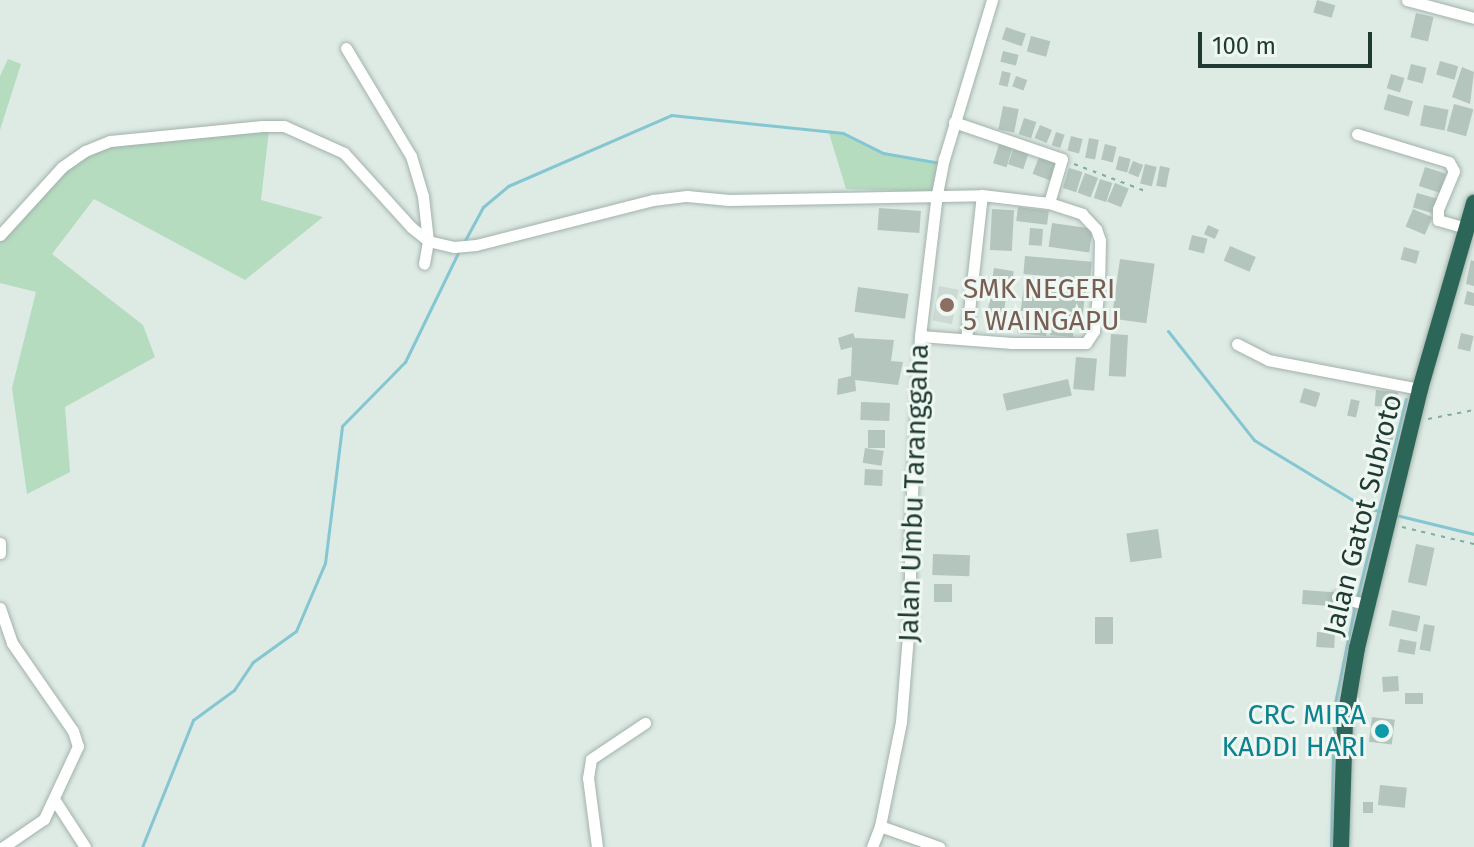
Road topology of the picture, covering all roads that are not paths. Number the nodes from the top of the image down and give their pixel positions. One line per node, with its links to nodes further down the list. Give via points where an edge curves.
1 (992, 0): 5 (street, Jalan Umbu Taranggaha)
2 (1407, 0): 3 (street)
3 (1474, 18)
4 (346, 48): 13 (street, via 411,156)
5 (954, 122): 7 (street, Jalan Umbu Taranggaha); 9 (street, via 1062,159)
6 (1357, 134): 11 (street, via 1449,162 1454,171 1438,220)
7 (937, 194): 8 (street); 13 (street, via 729,200 673,196 476,245); 15 (street, Jalan Umbu Taranggaha)
8 (982, 195): 9 (street); 16 (street)
9 (1049, 203): 16 (street, via 1082,214 1100,240 1091,340 1074,346)
10 (1474, 203): 11 (highway, Jalan Gatot Subroto)
11 (1466, 228): 18 (highway, Jalan Gatot Subroto)
12 (0, 235): 13 (street, via 62,167 110,141 284,126 344,153)
13 (428, 241): 14 (street)
14 (424, 264)
15 (920, 336): 16 (street); 26 (street, Jalan Umbu Taranggaha, via 905,676)
16 (966, 339)
17 (1237, 344): 18 (street, via 1268,360)
18 (1420, 389): 22 (highway, Jalan Gatot Subroto, via 1388,516)
19 (0, 543): 20 (street)
20 (0, 553)
21 (1337, 597): 22 (street)
22 (1359, 603): 32 (highway, Jalan Gatot Subroto, via 1345,719)
23 (0, 608): 25 (street, via 12,643 77,738)
24 (645, 723): 29 (street, via 591,759 588,778)
25 (54, 799): 27 (street, via 42,822); 28 (street)
26 (880, 826): 30 (street, Jalan Umbu Taranggaha); 31 (street)
27 (3, 847)
28 (85, 847)
29 (597, 847)
30 (872, 847)
31 (939, 847)
32 (1341, 847)

